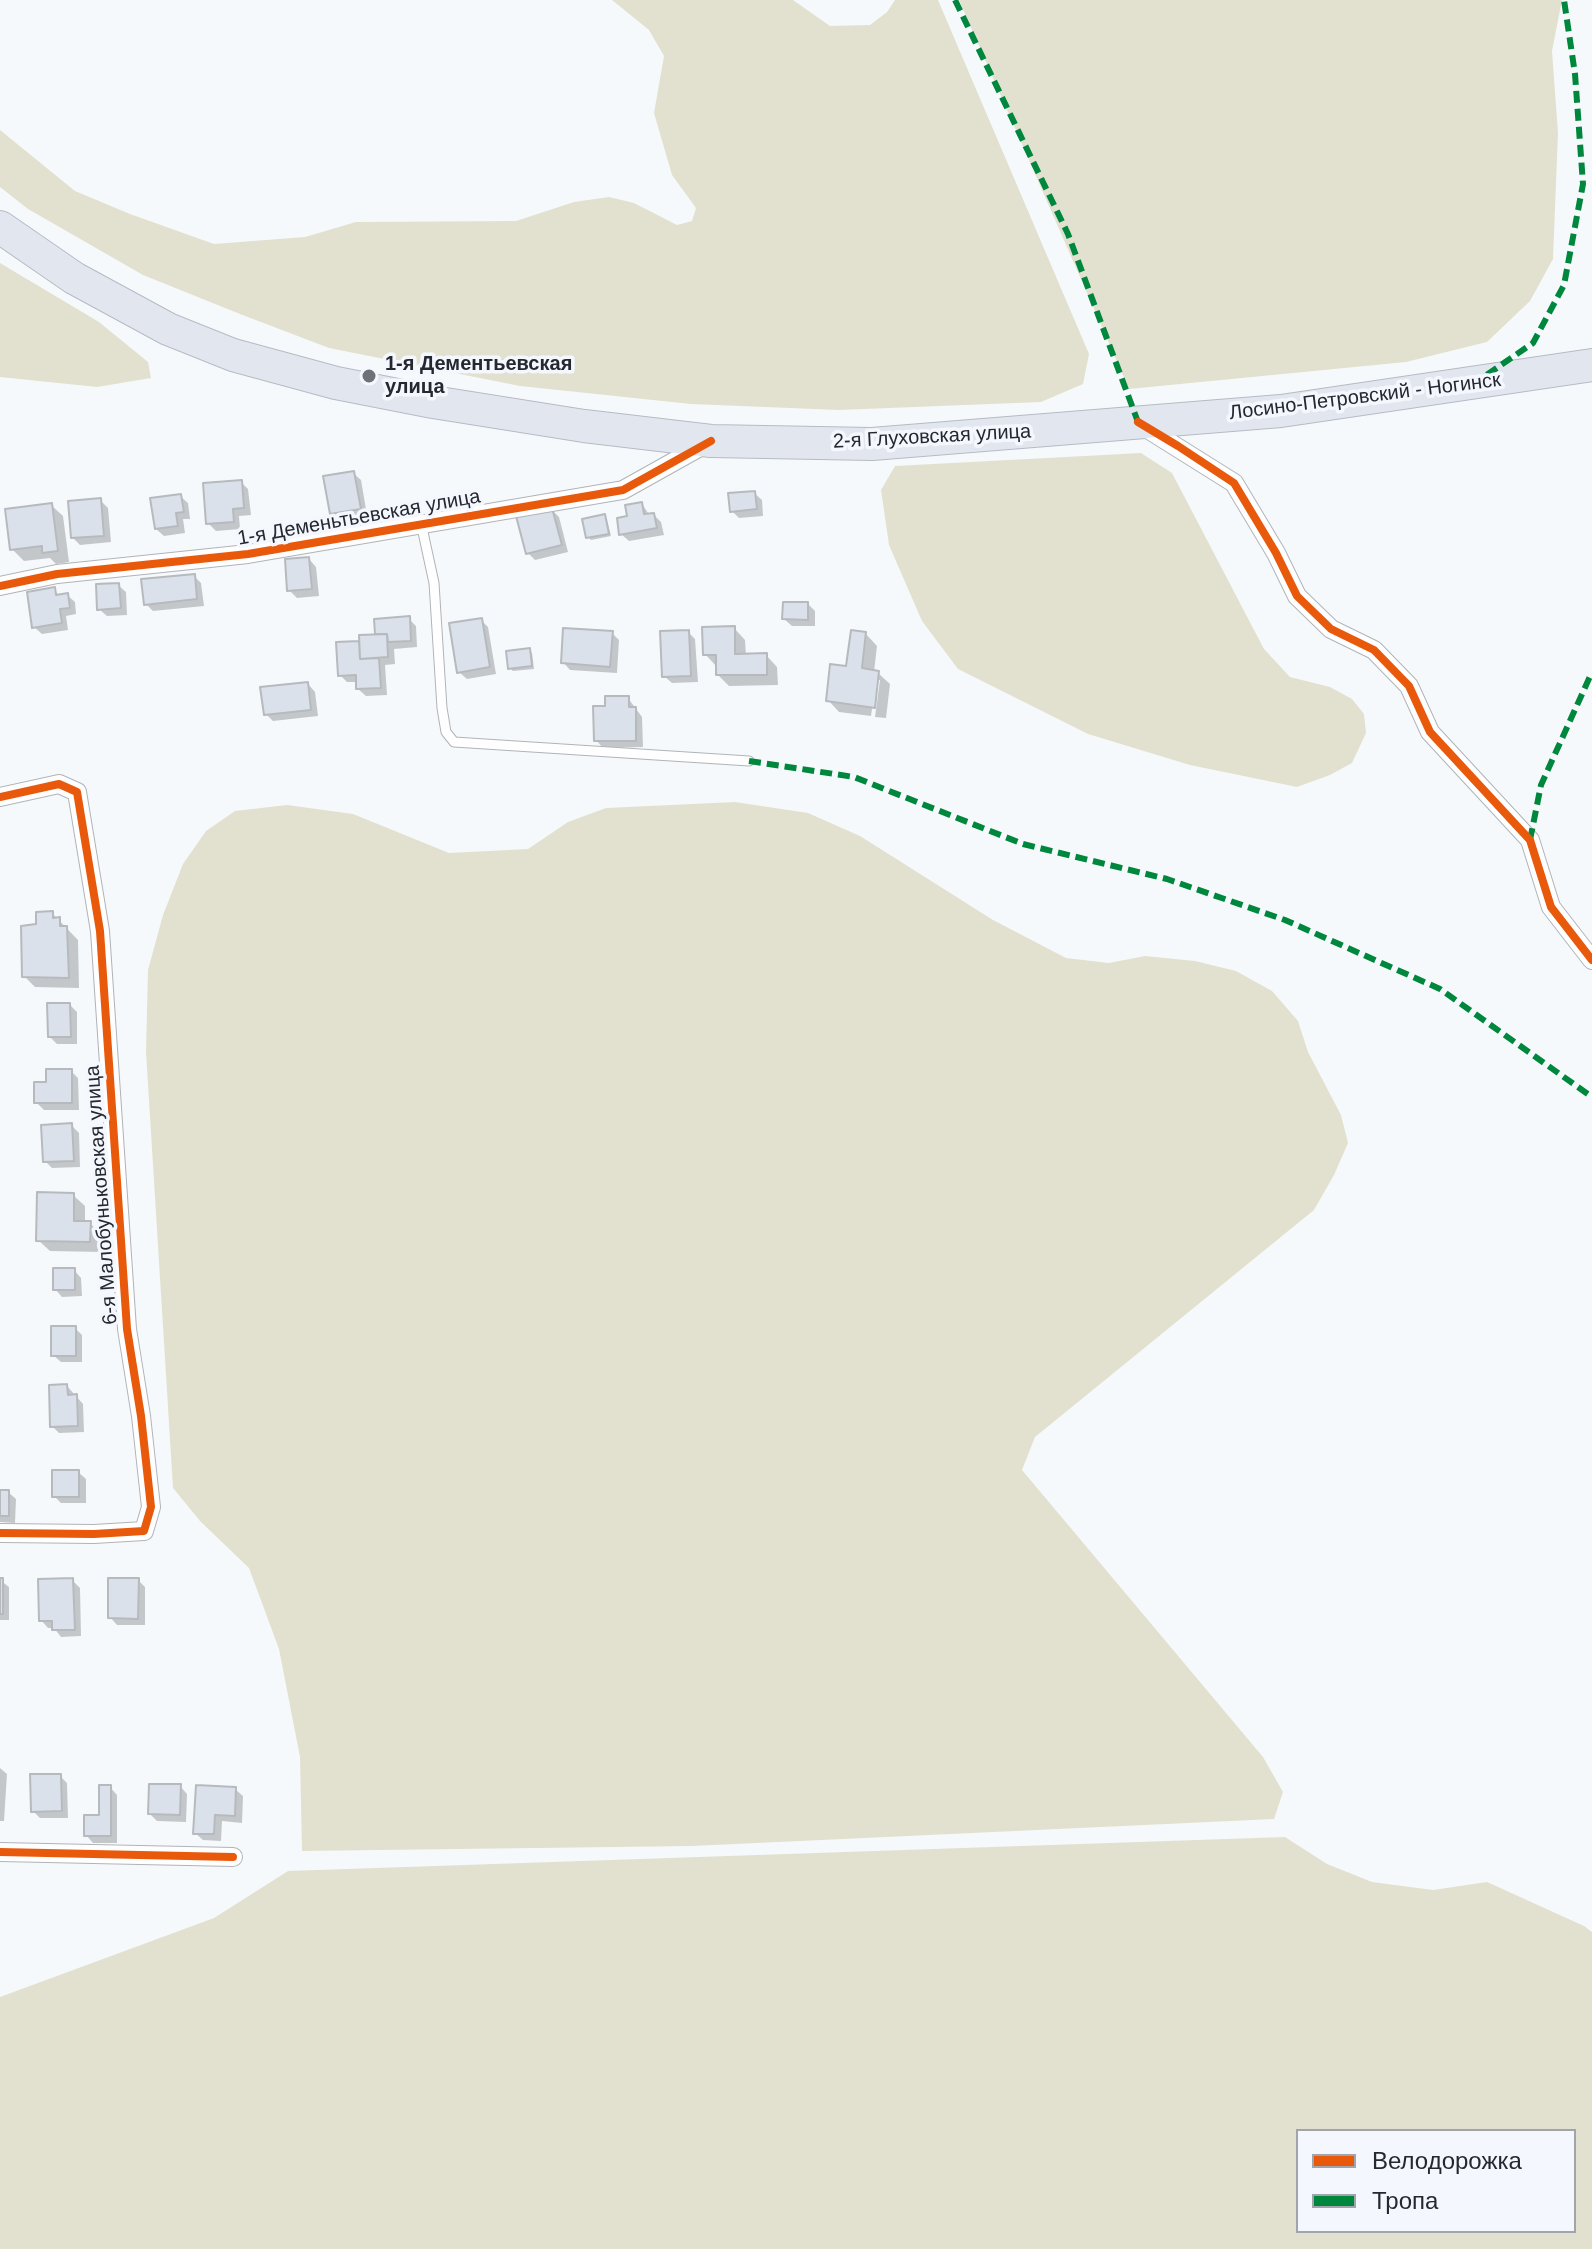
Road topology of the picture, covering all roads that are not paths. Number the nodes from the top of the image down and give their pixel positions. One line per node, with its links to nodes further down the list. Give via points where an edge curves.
1 (0, 227): 4 (highway, 2-я Глуховская улица, via 74,278 168,329 233,355 433,402)
2 (1592, 365): 3 (highway, Лосино-Петровский - Ногинск, via 1281,411)
3 (1138, 422): 4 (highway, 2-я Глуховская улица, via 872,444); 9 (street, via 1234,483 1297,596 1331,629 1374,650 1409,686 1430,732 1530,840 1551,907)
4 (711, 441): 5 (street, 1-я Деменьтьевская улица, via 623,490)
5 (421, 523): 6 (street, 1-я Деменьтьевская улица, via 248,554 57,574); 7 (lane, via 434,583 442,708 446,732 454,742)
6 (0, 586)
7 (749, 761)
8 (0, 797): 10 (street, 6-я Малобуньковская улица, via 59,784 77,792 100,931 127,1329 151,1507 144,1531)
9 (1592, 960)
10 (0, 1533)
11 (0, 1852): 12 (street)
12 (233, 1857)

